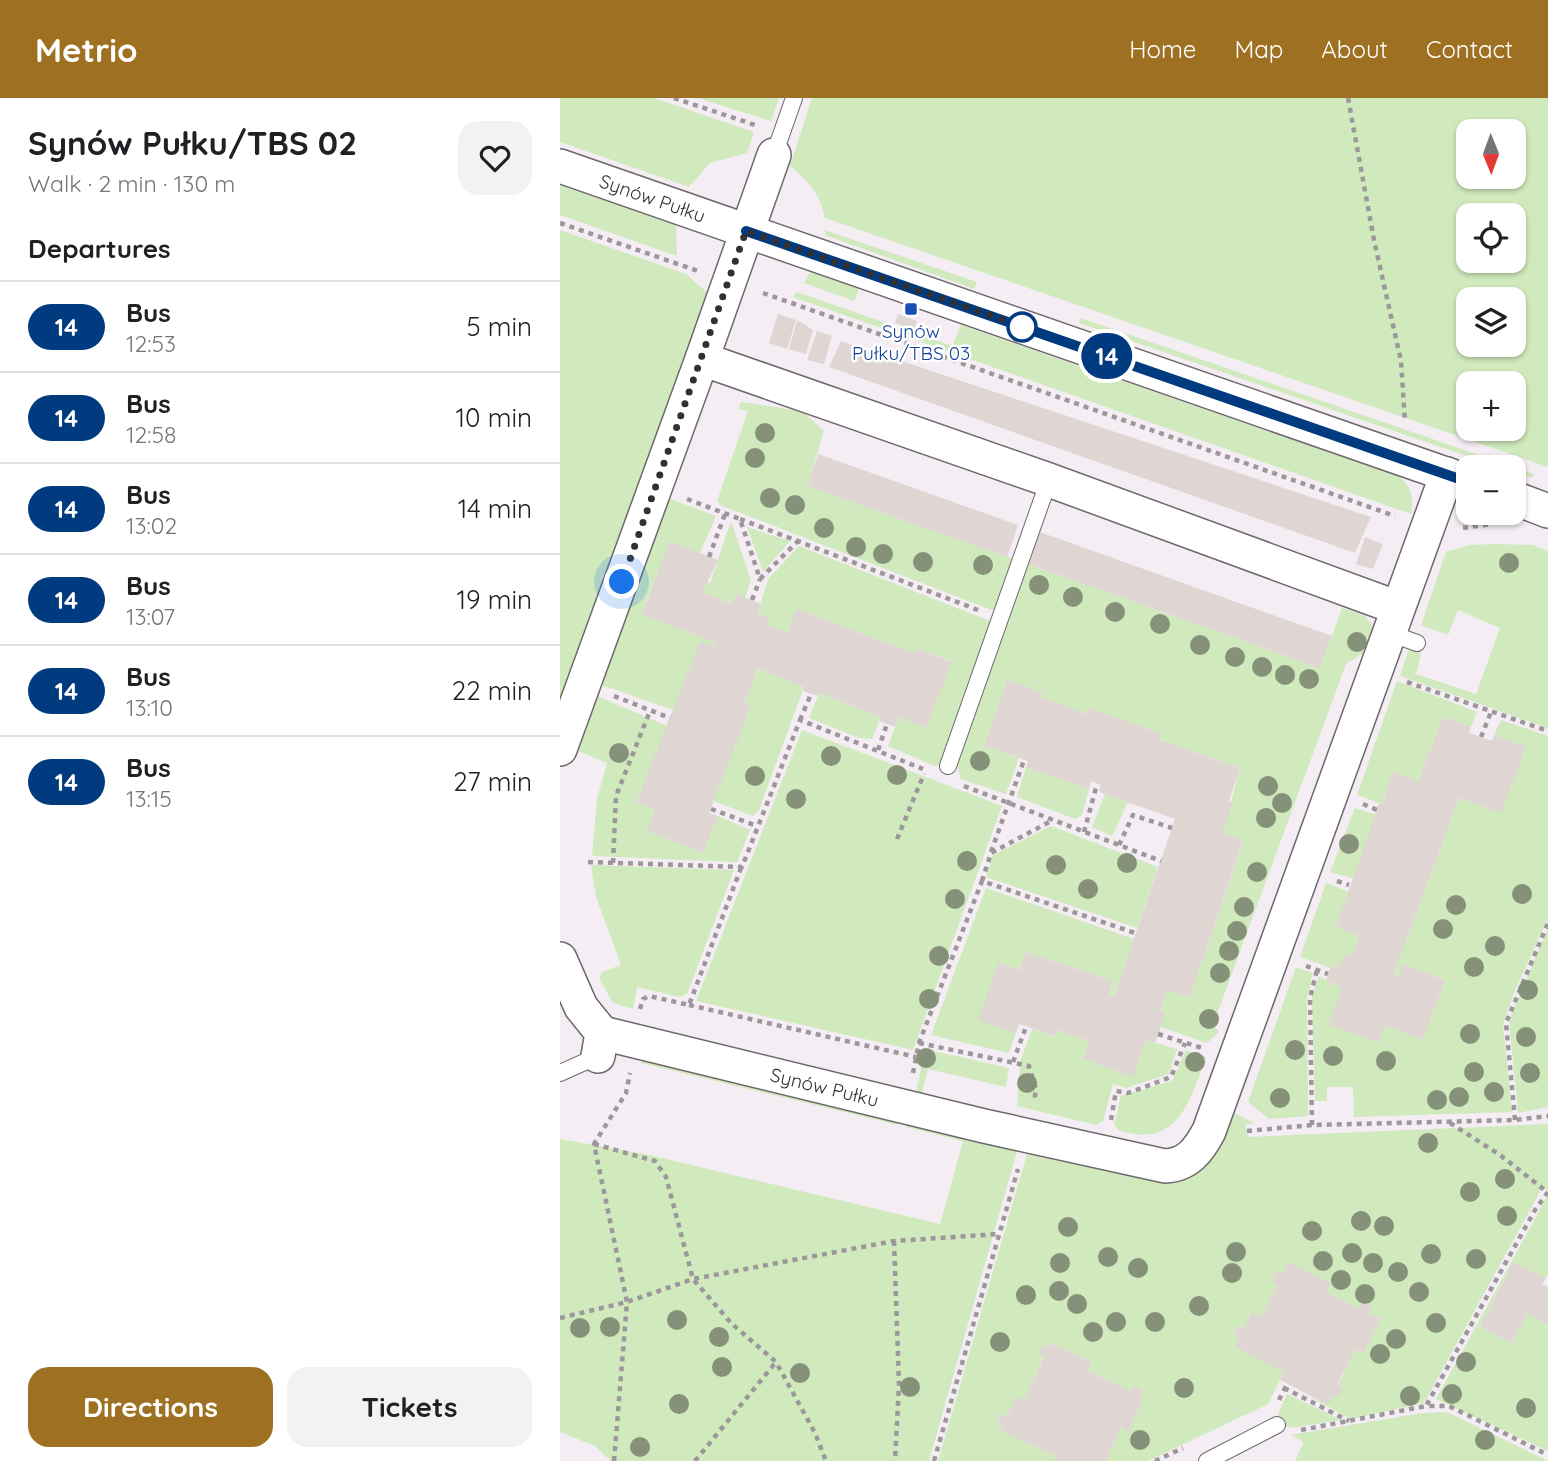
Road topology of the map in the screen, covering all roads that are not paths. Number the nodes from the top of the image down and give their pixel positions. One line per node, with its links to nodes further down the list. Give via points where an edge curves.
1 (794, 98): 2 (lane)
2 (767, 146): 4 (street)
3 (560, 166): 4 (street, Synów Pułku)
4 (746, 231): 5 (street); 6 (street, Synów Pułku)
5 (702, 359): 7 (street); 12 (street)
6 (1456, 477)
7 (1049, 480): 11 (street); 13 (lane)
8 (1456, 483): 11 (street, Synów Pułku)
9 (1526, 503): 10 (street)
10 (1548, 511)
11 (1402, 628): 15 (street, Synów Pułku, via 1201,1146 1180,1164 1165,1166 1029,1126)
12 (560, 749)
13 (941, 770)
14 (560, 959): 15 (street, via 581,1007)
15 (607, 1042): 16 (lane)
16 (560, 1073)
17 (1277, 1425): 18 (lane)
18 (1207, 1461)

